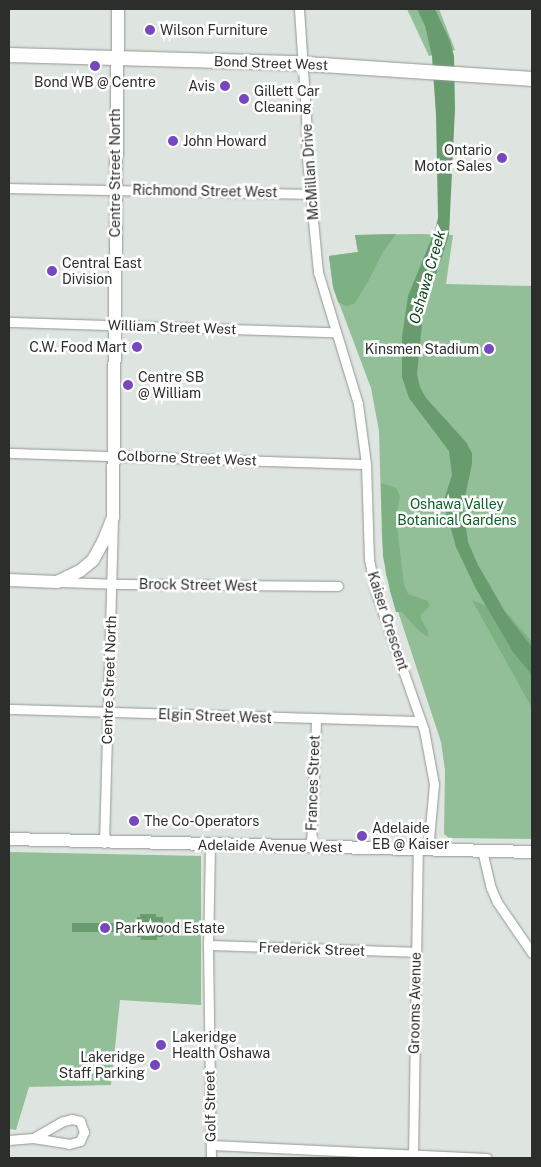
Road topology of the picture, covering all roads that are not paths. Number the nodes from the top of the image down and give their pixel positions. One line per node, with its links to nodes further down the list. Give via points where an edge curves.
1 (118, 9): 4 (main road, Centre Street North)
2 (299, 9): 5 (street, McMillan Drive)
3 (9, 55): 4 (main road, Bond Street West)
4 (116, 58): 5 (main road, Bond Street West); 8 (main road, Centre Street North)
5 (303, 64): 6 (main road, Bond Street West); 9 (street, McMillan Drive, via 306,158)
6 (532, 79)
7 (9, 188): 8 (street, Richmond Street West)
8 (115, 189): 9 (street, Richmond Street West); 11 (main road, Centre Street North)
9 (311, 194): 12 (street, McMillan Drive, via 318,272)
10 (9, 322): 11 (street, William Street West)
11 (115, 325): 12 (street, William Street West); 14 (main road, Centre Street North)
12 (336, 332): 15 (street, Kaiser Crescent, via 358,404)
13 (9, 453): 14 (street, Colborne Street West)
14 (114, 455): 15 (street, Colborne Street West); 16 (main road, Centre Street North)
15 (366, 464): 25 (street, Kaiser Crescent, via 366,532 374,590)
16 (113, 517): 17 (main road, Centre Street North); 20 (street, Centre Street North)
17 (93, 560): 19 (main road, Brock Street West, via 80,571)
18 (9, 580): 19 (main road, Brock Street West)
19 (57, 582): 20 (street, Brock Street West)
20 (112, 584): 21 (street, Brock Street West); 23 (street, Centre Street North)
21 (338, 586)
22 (9, 709): 23 (street, Elgin Street West)
23 (108, 712): 24 (street, Elgin Street West); 27 (street, Centre Street North)
24 (316, 719): 25 (street, Elgin Street West); 29 (street, Frances Street)
25 (421, 720): 30 (street, Kaiser Crescent, via 434,784)
26 (9, 839): 27 (main road, Adelaide Avenue West)
27 (104, 843): 28 (main road, Adelaide Avenue West)
28 (210, 844): 29 (main road, Adelaide Avenue West); 33 (street, Golf Street)
29 (311, 846): 30 (main road, Adelaide Avenue West)
30 (423, 850): 31 (main road, Adelaide Avenue West); 34 (street, Grooms Avenue)
31 (482, 850): 32 (main road, Adelaide Avenue West); 35 (street, via 497,902)
32 (532, 852)
33 (208, 945): 34 (street, Frederick Street); 38 (street, Golf Street)
34 (416, 952): 39 (street, Grooms Avenue)
35 (532, 954)
36 (33, 1138): 36 (street, via 69,1144 80,1141 84,1132 80,1121 72,1119); 37 (street)
37 (9, 1140)
38 (211, 1145): 39 (street); 40 (street, Golf Street)
39 (413, 1156): 41 (street)
40 (211, 1158)
41 (487, 1158)

